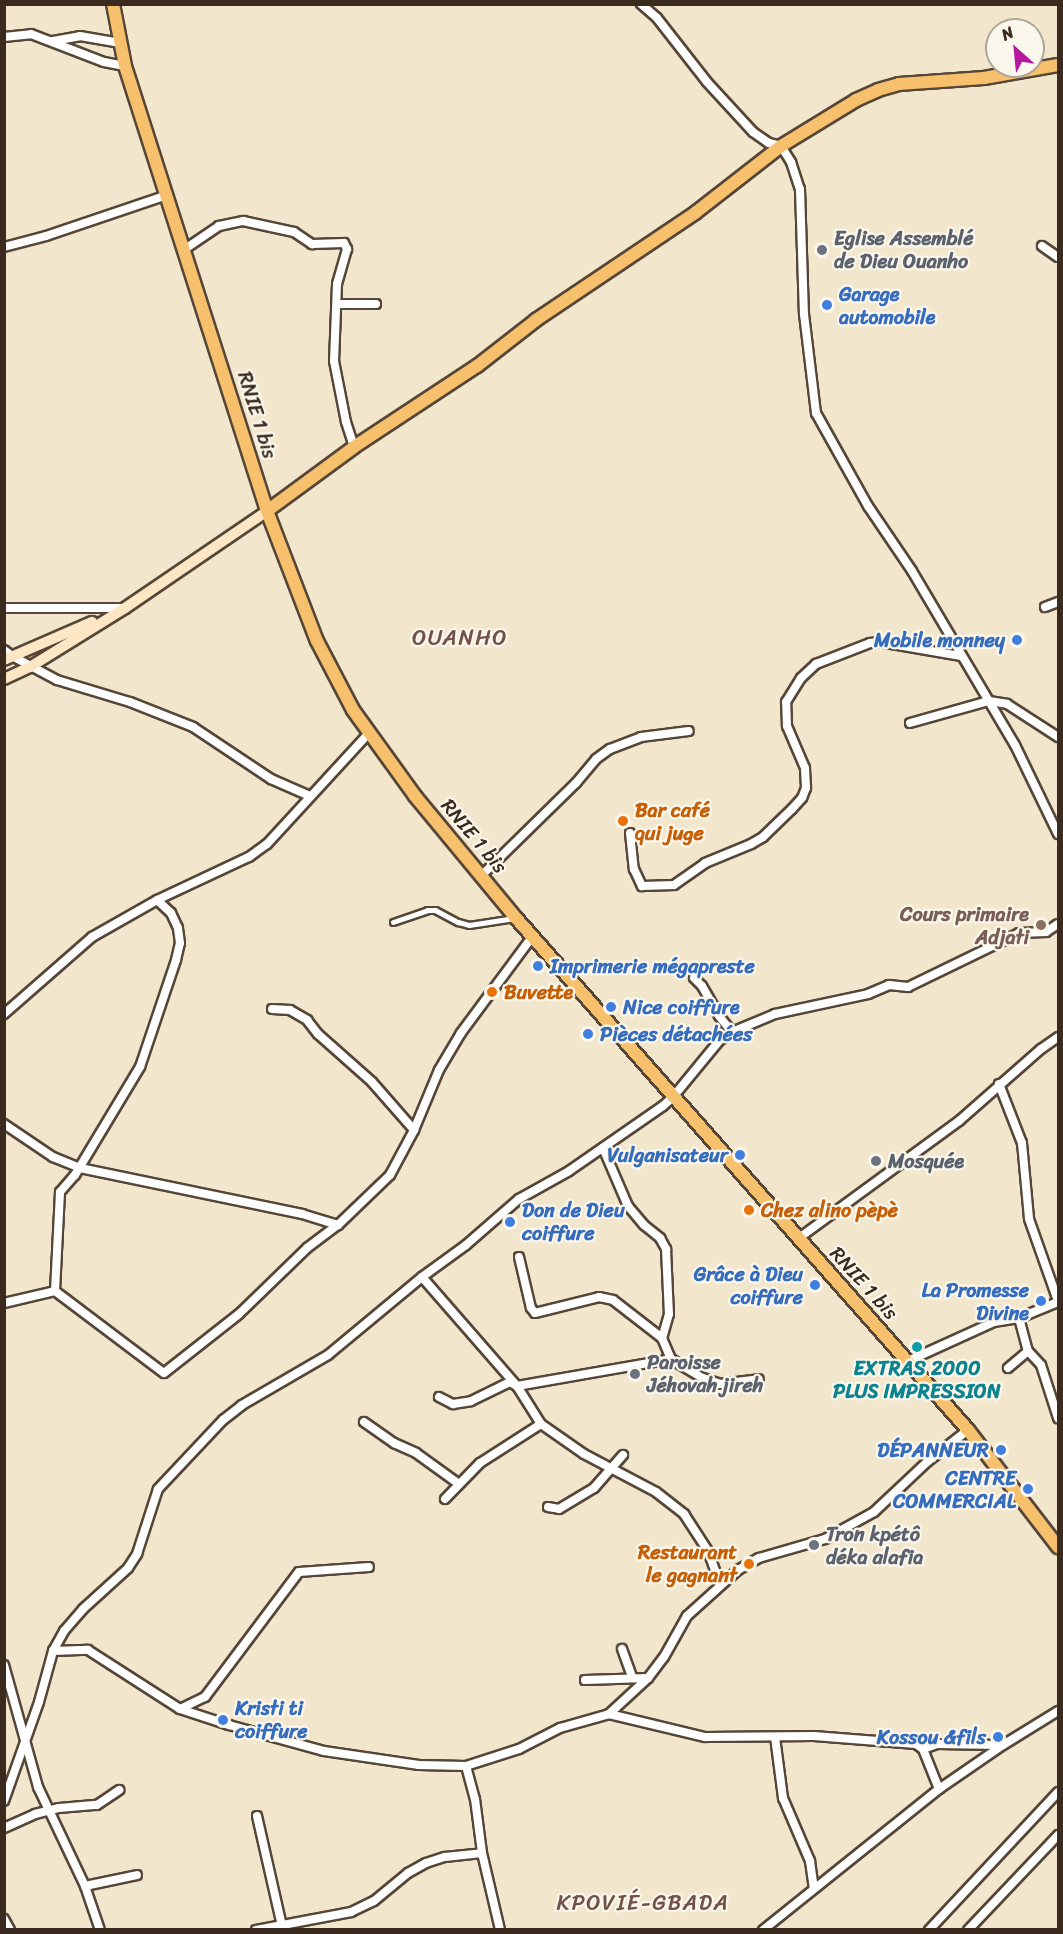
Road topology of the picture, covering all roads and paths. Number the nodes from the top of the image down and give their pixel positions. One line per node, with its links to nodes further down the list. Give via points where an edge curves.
1 (113, 4): 5 (main road, RNIE 1 bis)
2 (641, 4): 8 (street, via 753,132)
3 (4, 37): 4 (street, via 31,34)
4 (53, 41): 5 (street, via 80,36); 6 (street, via 104,62)
5 (120, 43): 6 (main road, RNIE 1 bis)
6 (125, 66): 9 (main road, RNIE 1 bis)
7 (1059, 66): 8 (main road, via 1014,75 900,84 878,90)
8 (782, 146): 16 (main road, via 695,213); 23 (street, via 799,179 804,314 816,413)
9 (166, 195): 11 (street); 12 (main road, RNIE 1 bis)
10 (1042, 246): 13 (street)
11 (4, 247)
12 (185, 249): 14 (street, via 219,226 243,221 294,232 312,244 343,241 347,249 337,284); 17 (main road, RNIE 1 bis)
13 (1059, 257)
14 (338, 304): 15 (street); 16 (street, via 334,361)
15 (376, 304)
16 (354, 447): 17 (main road)
17 (267, 511): 21 (main road); 29 (main road, RNIE 1 bis, via 317,641)
18 (1059, 602): 19 (street)
19 (1045, 607)
20 (4, 608): 21 (street)
21 (125, 608): 22 (main road); 24 (main road)
22 (7, 655): 24 (street)
23 (960, 656): 26 (street); 32 (street, via 880,642 816,664 801,678 786,702 787,726 806,768 806,788 792,809 751,844 705,863 674,885 642,886 634,869)
24 (30, 667): 25 (main road); 31 (street, via 193,727 271,779)
25 (4, 679)
26 (989, 701): 27 (street); 30 (street, via 1007,704); 33 (street)
27 (910, 723)
28 (689, 731): 34 (street, via 641,737 610,749)
29 (369, 733): 31 (street); 34 (main road, RNIE 1 bis)
30 (1059, 737)
31 (310, 796): 35 (street, via 267,844)
32 (630, 833)
33 (1059, 834)
34 (481, 876): 36 (main road, RNIE 1 bis)
35 (157, 900): 42 (street, via 92,937); 50 (street, via 171,913 178,928 176,960 140,1067)
36 (516, 918): 37 (street, via 469,925 427,910); 39 (main road, RNIE 1 bis)
37 (393, 922)
38 (1059, 924): 43 (street, via 1046,932 1018,933 908,987 889,985 868,994 775,1014)
39 (532, 937): 46 (main road, RNIE 1 bis); 48 (street, via 461,1033 439,1070)
40 (694, 978): 43 (street)
41 (272, 1009): 48 (street, via 290,1011 307,1020 372,1082)
42 (4, 1014)
43 (732, 1032): 46 (street, via 719,1041)
44 (1059, 1037): 45 (street)
45 (999, 1084): 52 (street, via 959,1121); 56 (street, via 1022,1143 1029,1219)
46 (674, 1097): 49 (street); 52 (main road, RNIE 1 bis)
47 (4, 1124): 50 (street, via 53,1157)
48 (414, 1130): 51 (street, via 390,1175)
49 (603, 1148): 54 (street, via 519,1199); 59 (street, via 628,1206 660,1238 668,1256 669,1314)
50 (80, 1168): 51 (street); 55 (street, via 60,1192)
51 (338, 1225): 55 (street, via 307,1248 239,1314 164,1373)
52 (799, 1238): 62 (main road, RNIE 1 bis)
53 (519, 1257): 59 (street, via 535,1313 599,1297 613,1300)
54 (422, 1277): 65 (street); 80 (street, via 328,1355 223,1420 158,1489 137,1554 128,1568 83,1609)
55 (55, 1291): 57 (street)
56 (1059, 1301): 58 (street)
57 (4, 1304)
58 (1019, 1318): 60 (street); 62 (street, via 994,1322)
59 (662, 1338): 61 (street)
60 (1028, 1351): 63 (street); 67 (street, via 1041,1365)
61 (671, 1359): 64 (street, via 720,1384); 65 (street)
62 (908, 1361): 70 (main road, RNIE 1 bis)
63 (1008, 1368)
64 (759, 1378)
65 (517, 1386): 66 (street, via 505,1383 462,1403 453,1404); 69 (street)
66 (439, 1397)
67 (1059, 1418)
68 (364, 1422): 73 (street)
69 (541, 1424): 72 (street, via 584,1454); 73 (street, via 480,1463)
70 (968, 1430): 76 (main road, RNIE 1 bis); 78 (street, via 874,1512 825,1539 759,1558)
71 (623, 1455): 72 (street)
72 (612, 1467): 75 (street, via 594,1488 559,1509); 78 (street, via 656,1492 684,1514 708,1551)
73 (459, 1484): 74 (street)
74 (445, 1499)
75 (548, 1507)
76 (1059, 1547)
77 (369, 1567): 85 (street, via 299,1572 205,1697)
78 (720, 1584): 83 (street, via 687,1616)
79 (622, 1649): 82 (street)
80 (53, 1651): 85 (street, via 88,1650); 89 (street)
81 (4, 1665): 89 (street)
82 (632, 1676): 83 (street); 84 (street)
83 (648, 1678): 87 (street)
84 (585, 1680)
85 (180, 1709): 92 (street, via 324,1751 419,1765)
86 (1059, 1711): 90 (street)
87 (609, 1714): 88 (street, via 705,1737); 92 (street, via 560,1728 519,1749)
88 (775, 1737): 91 (street, via 848,1737 916,1744); 104 (street, via 783,1798 810,1861)
89 (25, 1742): 96 (street); 97 (street)
90 (1002, 1744): 91 (street, via 938,1744); 93 (street)
91 (922, 1749): 93 (street)
92 (466, 1766): 101 (street)
93 (939, 1789): 104 (street)
94 (119, 1790): 97 (street, via 97,1805)
95 (1059, 1792): 112 (street)
96 (4, 1801)
97 (50, 1810): 99 (street); 103 (street)
98 (257, 1816): 106 (street)
99 (4, 1828)
100 (1059, 1835): 113 (street)
101 (482, 1853): 106 (street, via 426,1863 374,1901 351,1912); 110 (street)
102 (136, 1875): 103 (street)
103 (85, 1886): 108 (street)
104 (814, 1888): 111 (street)
105 (4, 1919): 107 (street)
106 (282, 1926): 109 (street)
107 (10, 1929)
108 (100, 1929)
109 (256, 1929)
110 (500, 1929)
111 (763, 1929)
112 (929, 1929)
113 (968, 1929)

